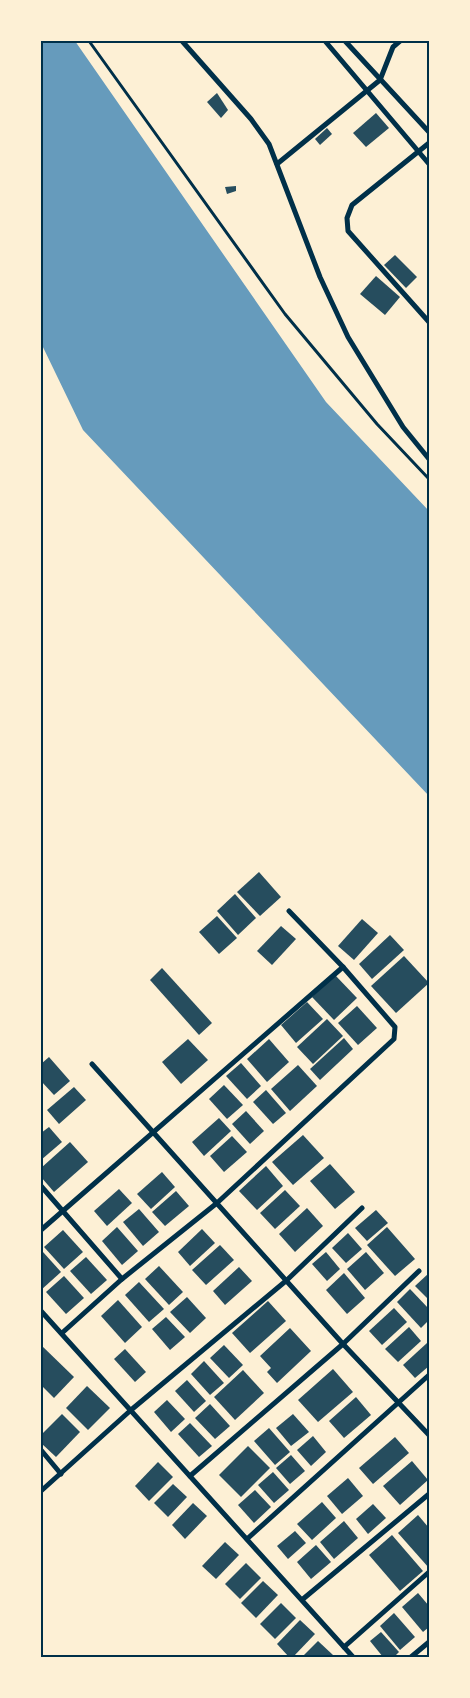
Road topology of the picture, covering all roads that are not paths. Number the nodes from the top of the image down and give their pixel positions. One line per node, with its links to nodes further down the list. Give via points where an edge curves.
1 (182, 41): 10 (street, via 251,119 270,144)
2 (325, 41): 6 (street)
3 (345, 41): 5 (street)
4 (400, 41): 5 (street, via 393,47)
5 (380, 80): 6 (street); 7 (street)
6 (367, 92): 9 (street); 10 (street)
7 (429, 132)
8 (429, 143): 9 (street)
9 (418, 152): 11 (street); 12 (street, via 352,205 347,218 348,231)
10 (277, 164): 13 (street, via 320,277 348,337 403,427)
11 (429, 164)
12 (429, 322)
13 (429, 459)
14 (289, 911): 15 (street)
15 (343, 967): 17 (street); 19 (street, via 396,1027 394,1039)
16 (92, 1064): 17 (street)
17 (154, 1134): 19 (street); 21 (street)
18 (41, 1186): 21 (street)
19 (217, 1203): 24 (street); 25 (street)
20 (362, 1208): 25 (street)
21 (63, 1211): 22 (street); 24 (street)
22 (41, 1230)
23 (419, 1271): 28 (street)
24 (122, 1279): 27 (street)
25 (287, 1280): 28 (street); 31 (street)
26 (41, 1310): 27 (street)
27 (62, 1333): 31 (street)
28 (343, 1344): 30 (street); 35 (street)
29 (429, 1375): 30 (street)
30 (399, 1403): 32 (street); 38 (street)
31 (131, 1410): 34 (street); 35 (street)
32 (429, 1435)
33 (41, 1450): 34 (street)
34 (61, 1474): 36 (street)
35 (190, 1476): 38 (street)
36 (41, 1492)
37 (429, 1494): 40 (street)
38 (247, 1539): 40 (street)
39 (429, 1572): 42 (street)
40 (303, 1599): 42 (street)
41 (429, 1642): 44 (street)
42 (344, 1647): 43 (street)
43 (353, 1657)
44 (411, 1657)

